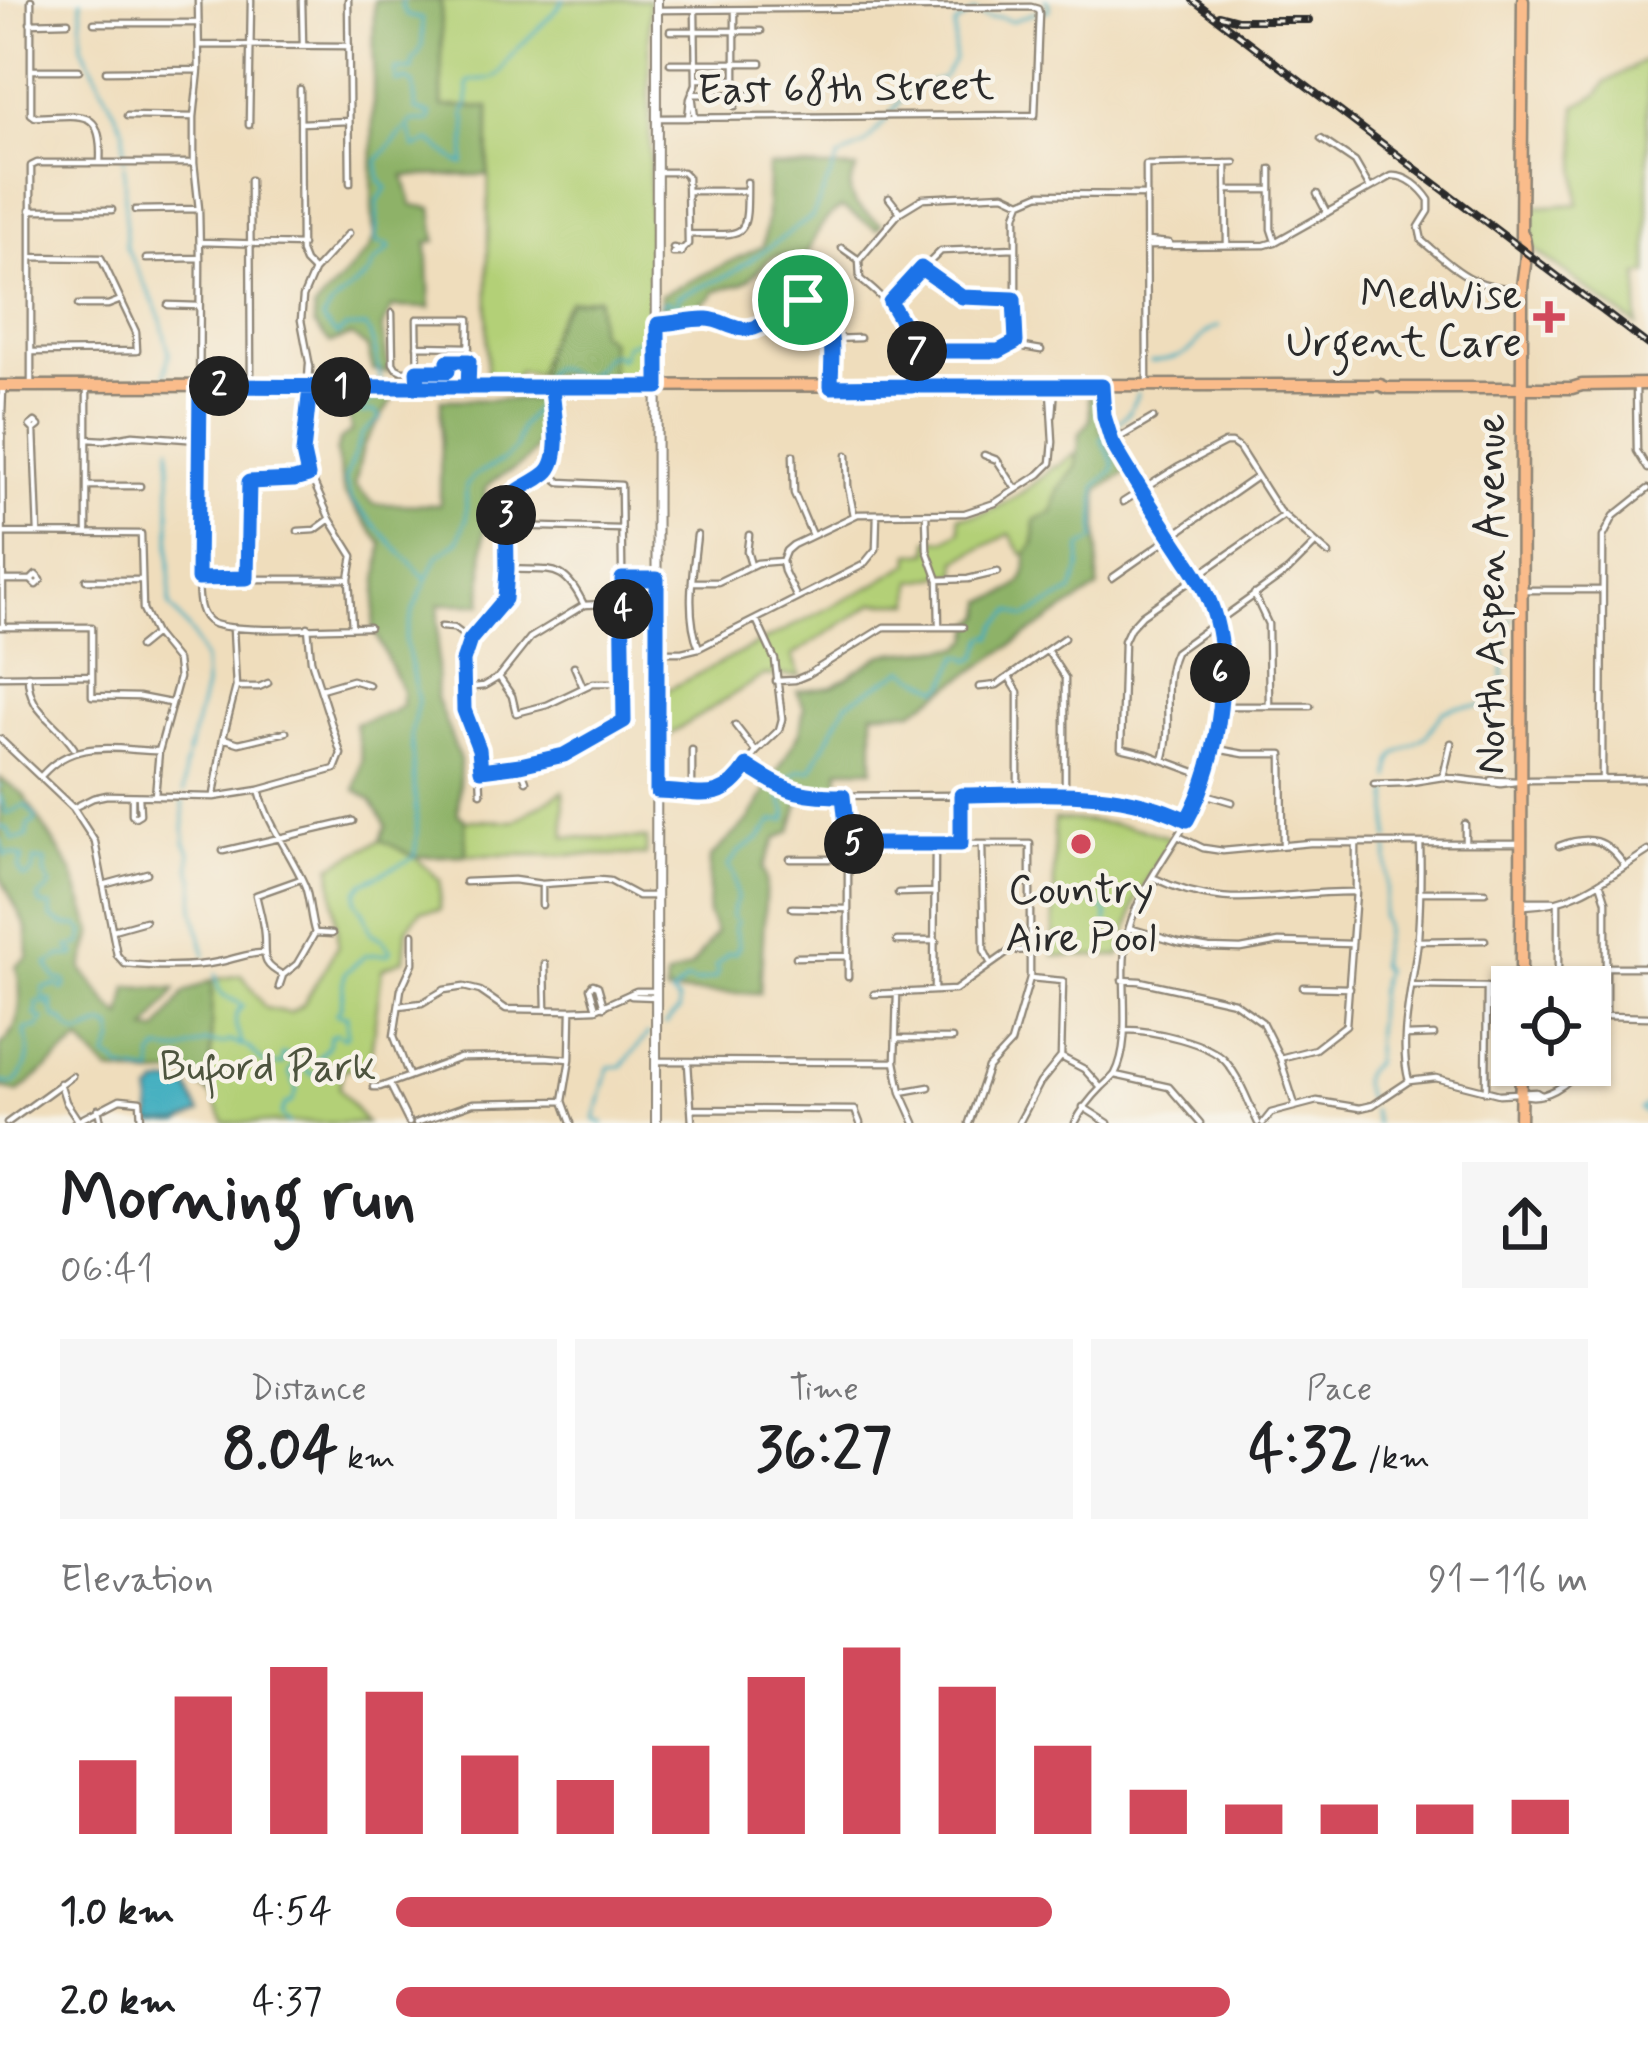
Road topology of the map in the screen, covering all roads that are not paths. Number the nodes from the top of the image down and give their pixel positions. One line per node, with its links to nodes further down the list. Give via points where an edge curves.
1 (31, 0): 10 (street)
2 (198, 0): 13 (street)
3 (251, 0): 21 (street)
4 (302, 0): 19 (street)
5 (347, 0): 20 (street)
6 (1523, 0): 84 (main road, North Aspen Avenue)
7 (657, 5): 9 (street); 39 (street)
8 (735, 10): 9 (street); 14 (street); 40 (street, East 68th Street, via 1031,7 1038,10 1035,115)
9 (695, 12): 17 (street)
10 (30, 22): 11 (street); 26 (street)
11 (68, 22)
12 (94, 23): 13 (street)
13 (198, 23): 18 (street)
14 (735, 31): 15 (street); 17 (street); 24 (street)
15 (760, 31)
16 (670, 32): 17 (street)
17 (696, 32): 23 (street)
18 (199, 45): 21 (street); 28 (street)
19 (303, 45): 20 (street); 21 (street)
20 (349, 46): 41 (street)
21 (250, 47): 43 (street)
22 (670, 63): 23 (street)
23 (696, 63): 24 (street); 30 (street)
24 (735, 63): 25 (street); 31 (street)
25 (761, 63)
26 (31, 70): 27 (street); 46 (street, via 31,114 86,118 99,128)
27 (79, 70)
28 (200, 70): 29 (street); 38 (street)
29 (106, 71)
30 (696, 79): 31 (street); 33 (street)
31 (735, 79): 34 (street)
32 (300, 89): 42 (street)
33 (692, 94): 34 (street); 40 (street)
34 (735, 95): 35 (street); 36 (street)
35 (759, 95)
36 (735, 106)
37 (127, 116): 38 (street)
38 (194, 117): 45 (street)
39 (657, 118): 40 (street, East 68th Street); 48 (street)
40 (692, 118)
41 (348, 122): 42 (street); 51 (street)
42 (301, 123): 73 (street)
43 (249, 124)
44 (1321, 139): 52 (street, via 1354,162)
45 (194, 163): 46 (street); 61 (street)
46 (100, 164): 64 (street, via 32,166)
47 (1271, 169): 54 (street)
48 (657, 172): 55 (street, via 686,173); 77 (street)
49 (250, 180): 70 (street)
50 (747, 182): 56 (street)
51 (350, 183)
52 (1370, 188): 66 (street); 84 (street, via 1404,177 1427,195 1419,236 1431,249 1481,285)
53 (1226, 190): 54 (street); 58 (street, via 1230,164 1146,165); 74 (street)
54 (1271, 190): 71 (street)
55 (688, 191): 56 (street); 68 (street)
56 (747, 191): 68 (street, via 741,230)
57 (1317, 194): 66 (street)
58 (1147, 196): 60 (street, via 1040,194); 72 (street)
59 (889, 198): 65 (street)
60 (1022, 202): 65 (street, via 1004,194 923,198); 76 (street)
61 (199, 209): 63 (street); 69 (street)
62 (112, 210): 64 (street)
63 (135, 210)
64 (30, 211): 78 (street)
65 (900, 212): 81 (street)
66 (1327, 213): 71 (street)
67 (349, 233): 83 (street)
68 (688, 234): 77 (street, via 681,253)
69 (200, 242): 70 (street); 80 (street)
70 (250, 242): 73 (street); 112 (street)
71 (1275, 242): 74 (street)
72 (1147, 243): 74 (street); 116 (street)
73 (302, 244): 83 (street)
74 (1227, 245)
75 (842, 248): 81 (street)
76 (1015, 248): 82 (street, via 940,251); 85 (street)
77 (658, 251): 92 (street)
78 (31, 257): 86 (street, via 100,258); 102 (street)
79 (146, 259): 80 (street)
80 (200, 259): 90 (street)
81 (859, 260): 87 (street, via 860,279)
82 (921, 268): 85 (street, via 962,297); 87 (street)
83 (314, 271): 117 (street, via 302,308)
84 (1522, 289): 107 (main road, North Aspen Avenue)
85 (1014, 299): 96 (street)
86 (121, 300): 88 (street); 102 (street, via 137,351)
87 (890, 302): 93 (street)
88 (78, 305)
89 (168, 305): 90 (street)
90 (199, 305): 111 (street)
91 (392, 313): 104 (street, via 396,368)
92 (658, 326): 95 (street, via 704,319 752,329 788,301 807,301 828,322); 122 (street)
93 (910, 335): 97 (street); 101 (street)
94 (860, 338): 95 (street)
95 (830, 339): 123 (street)
96 (1016, 342): 100 (street); 101 (street, via 999,351)
97 (893, 344)
98 (417, 346): 99 (street); 99 (street, via 417,319 469,319); 104 (street)
99 (469, 347): 103 (street)
100 (1041, 350)
101 (915, 351): 113 (street)
102 (31, 352): 109 (street)
103 (469, 361): 105 (street); 120 (street)
104 (417, 371): 105 (street); 118 (street)
105 (434, 371): 119 (street)
106 (1642, 384): 107 (main road); 133 (street, via 1637,451)
107 (1522, 385): 116 (main road); 177 (main road, North Aspen Avenue)
108 (1, 386): 109 (main road); 124 (street)
109 (31, 386): 110 (main road)
110 (87, 386): 111 (main road); 127 (street)
111 (200, 386): 112 (main road); 128 (street)
112 (251, 386): 117 (main road)
113 (916, 386): 114 (main road); 123 (main road)
114 (1052, 386): 115 (main road); 139 (street, via 1051,464)
115 (1102, 386): 116 (main road); 129 (street)
116 (1147, 386)
117 (308, 387): 118 (main road); 135 (street)
118 (418, 387): 119 (main road)
119 (434, 387): 120 (main road)
120 (472, 387): 121 (main road)
121 (556, 387): 122 (main road); 134 (street)
122 (658, 387): 123 (main road); 165 (street)
123 (830, 387)
124 (2, 414): 151 (street)
125 (1153, 418): 129 (street)
126 (34, 430): 152 (street)
127 (87, 439): 128 (street); 137 (street)
128 (199, 440): 169 (street)
129 (1112, 442): 141 (street)
130 (793, 455): 156 (street, via 794,493)
131 (847, 455): 145 (street)
132 (984, 455): 139 (street, via 997,460)
133 (1648, 469)
134 (548, 472): 148 (street, via 506,502); 149 (street, via 560,482 621,485)
135 (308, 476): 147 (street); 167 (street, via 249,482)
136 (1256, 477): 141 (street, via 1232,443); 146 (street); 157 (street)
137 (87, 486): 138 (street); 153 (street)
138 (140, 486)
139 (1016, 489): 144 (street, via 980,510)
140 (1648, 489): 178 (street, via 1605,530)
141 (1141, 490): 142 (street); 157 (street)
142 (1124, 502)
143 (877, 514): 144 (street); 145 (street); 180 (street, via 870,559)
144 (926, 514): 175 (street)
145 (854, 515): 156 (street)
146 (1284, 515): 158 (street); 166 (street)
147 (330, 519): 150 (street); 170 (street, via 353,556)
148 (506, 526): 149 (street); 162 (street)
149 (621, 529): 164 (street)
150 (298, 531)
151 (3, 533): 152 (street); 171 (street)
152 (38, 533): 153 (street)
153 (87, 533): 174 (street, via 141,534)
154 (697, 535): 176 (street)
155 (749, 536): 161 (street)
156 (812, 536): 160 (street)
157 (1171, 536): 166 (street); 168 (street)
158 (1316, 544): 159 (street); 179 (street)
159 (1329, 554)
160 (782, 561): 161 (street); 180 (street)
161 (752, 566): 176 (street)
162 (507, 569): 182 (street, via 560,573); 195 (street, via 505,599)
163 (998, 572): 175 (street)
164 (622, 576): 165 (street); 181 (street)
165 (657, 576): 199 (street)
166 (1197, 577): 184 (street); 229 (street, via 1142,615 1122,655 1121,748)
167 (247, 578): 169 (street); 170 (street)
168 (1112, 578)
169 (198, 579): 192 (street, via 200,611)
170 (349, 579): 187 (street)
171 (3, 580): 172 (street); 185 (street)
172 (31, 580)
173 (86, 580): 174 (street)
174 (140, 580): 193 (street)
175 (938, 580): 190 (street)
176 (692, 582): 197 (street)
177 (1522, 590): 178 (street); 238 (main road, North Aspen Avenue)
178 (1603, 590): 236 (street)
179 (1254, 594): 184 (street); 217 (street, via 1268,624)
180 (797, 598): 183 (street)
181 (623, 603): 182 (street); 208 (street)
182 (584, 605): 204 (street, via 530,638)
183 (756, 619): 197 (street); 206 (street, via 774,655)
184 (1216, 621): 216 (street); 229 (street, via 1170,664)
185 (2, 627): 202 (street, via 92,627)
186 (308, 627): 187 (street); 192 (street); 214 (street)
187 (352, 627): 188 (street)
188 (369, 627)
189 (441, 627): 195 (street)
190 (939, 627): 191 (street); 206 (street, via 878,629 807,675)
191 (963, 627)
192 (233, 629): 210 (street)
193 (155, 634): 196 (street); 215 (street, via 177,661)
194 (1064, 638): 198 (street)
195 (470, 640): 213 (street)
196 (139, 647)
197 (699, 648): 199 (street)
198 (1047, 650): 205 (street); 248 (street, via 1065,678)
199 (657, 652): 244 (street)
200 (574, 666): 211 (street)
201 (28, 675): 202 (street); 203 (street); 225 (street, via 38,710)
202 (92, 675): 215 (street, via 92,696)
203 (0, 676)
204 (500, 677): 211 (street, via 516,713); 213 (street)
205 (1009, 677): 212 (street); 247 (street, via 1018,692)
206 (776, 681): 228 (street, via 782,724)
207 (268, 683): 210 (street)
208 (622, 683): 211 (street); 230 (street, via 624,721 564,755)
209 (369, 685): 214 (street, via 352,680)
210 (236, 687): 221 (street)
211 (583, 687)
212 (979, 687)
213 (464, 688): 232 (street)
214 (321, 689): 241 (street, via 341,754 334,769)
215 (170, 703): 227 (street)
216 (1220, 706): 217 (street); 224 (street)
217 (1269, 706): 218 (street)
218 (1310, 706)
219 (735, 725): 228 (street)
220 (286, 732): 221 (street, via 238,743)
221 (223, 738): 251 (street)
222 (0, 739): 234 (street)
223 (1451, 743): 235 (street)
224 (1214, 749): 233 (street); 267 (street, via 1282,754)
225 (75, 750): 227 (street); 234 (street)
226 (692, 750): 245 (street)
227 (159, 751): 249 (street)
228 (756, 752): 231 (street)
229 (1163, 760): 233 (street)
230 (520, 765): 232 (street); 239 (street)
231 (747, 766): 245 (street, via 728,789); 250 (street, via 798,794)
232 (481, 770): 242 (street)
233 (1207, 776): 243 (street)
234 (41, 777): 253 (street)
235 (1443, 778): 238 (street); 240 (street)
236 (1602, 779): 237 (street); 238 (street)
237 (1648, 779)
238 (1521, 781): 262 (main road, North Aspen Avenue)
239 (526, 782)
240 (1374, 784)
241 (259, 790): 251 (street); 258 (street)
242 (482, 793)
243 (1201, 793): 252 (street); 254 (street)
244 (657, 794): 245 (street); 286 (street)
245 (692, 794)
246 (961, 795): 247 (street); 250 (street); 265 (street)
247 (1018, 795): 248 (street)
248 (1065, 795): 254 (street, via 1127,798)
249 (155, 796): 251 (street); 253 (street, via 93,798)
250 (843, 796): 263 (street)
251 (214, 797)
252 (1232, 802)
253 (73, 808): 280 (street, via 95,842)
254 (1187, 820): 257 (street)
255 (353, 821): 258 (street)
256 (1465, 824): 261 (street)
257 (1178, 836): 267 (street, via 1223,851); 275 (street)
258 (278, 837): 270 (street); 276 (street)
259 (1355, 843): 260 (street); 267 (street); 282 (street)
260 (1420, 843): 261 (street); 283 (street)
261 (1465, 843): 262 (street)
262 (1521, 843): 288 (main road, North Aspen Avenue)
263 (848, 844): 264 (street); 271 (street)
264 (935, 844): 265 (street); 281 (street)
265 (961, 844): 266 (street)
266 (982, 844): 303 (street, via 1030,844); 308 (street)
267 (1283, 845)
268 (1559, 846): 273 (street, via 1606,843)
269 (1648, 850): 273 (street)
270 (223, 851)
271 (848, 859): 272 (street); 291 (street)
272 (790, 860)
273 (1625, 866): 278 (street)
274 (147, 873): 280 (street)
275 (1152, 877): 282 (street, via 1227,900); 293 (street)
276 (301, 879): 295 (street); 304 (street, via 256,895)
277 (465, 882): 279 (street)
278 (1600, 882): 287 (street); 311 (street)
279 (542, 884): 286 (street, via 610,881); 289 (street)
280 (103, 885): 294 (street)
281 (934, 892): 285 (street); 300 (street)
282 (1356, 892): 302 (street)
283 (1420, 892): 284 (street); 301 (street)
284 (1485, 892)
285 (898, 893)
286 (657, 894): 323 (street)
287 (1558, 902): 288 (street); 310 (street)
288 (1521, 903): 309 (main road, North Aspen Avenue)
289 (542, 905)
290 (792, 908): 291 (street)
291 (847, 909): 305 (street)
292 (145, 921): 294 (street)
293 (1129, 928): 302 (street, via 1209,948); 317 (street)
294 (113, 930): 304 (street, via 125,964)
295 (314, 933): 296 (street); 314 (street)
296 (332, 934)
297 (413, 934): 326 (street)
298 (1485, 940): 301 (street)
299 (897, 941): 300 (street)
300 (936, 941): 322 (street)
301 (1418, 941): 318 (street)
302 (1352, 944): 321 (street)
303 (1030, 950): 308 (street); 316 (street)
304 (263, 953): 314 (street)
305 (847, 956): 306 (street); 315 (street)
306 (796, 957)
307 (545, 964): 327 (street)
308 (991, 964): 322 (street, via 955,990)
309 (1521, 966)
310 (1558, 966)
311 (1607, 966)
312 (1611, 967): 313 (street)
313 (1648, 967)
314 (283, 975): 319 (street)
315 (848, 976)
316 (1030, 978): 336 (street, via 1063,981); 374 (street, via 1011,1042 988,1068)
317 (1122, 980): 331 (street); 337 (street, via 1234,1002 1262,1022)
318 (1412, 986): 333 (street); 354 (street, via 1487,986)
319 (279, 987)
320 (1304, 987): 321 (street)
321 (1350, 988): 337 (street, via 1346,1025 1316,1049)
322 (934, 991): 325 (street)
323 (657, 994): 328 (street, via 636,991 600,1008); 339 (street)
324 (874, 994): 325 (street)
325 (897, 994): 335 (street)
326 (399, 1006): 327 (street, via 464,987 506,1009); 344 (street, via 394,1036)
327 (547, 1009): 328 (street)
328 (571, 1010): 338 (street)
329 (1611, 1016): 330 (street)
330 (1648, 1017)
331 (1125, 1030): 342 (street); 379 (street, via 1153,1032 1226,1061)
332 (1434, 1035): 333 (street)
333 (1406, 1036): 345 (street)
334 (952, 1039): 335 (street)
335 (896, 1040): 341 (street)
336 (1061, 1058): 352 (street); 375 (street)
337 (1280, 1058): 357 (street)
338 (570, 1060): 344 (street, via 460,1058); 356 (street)
339 (657, 1061): 340 (street); 370 (street)
340 (688, 1061): 341 (street); 360 (street)
341 (895, 1062): 353 (street)
342 (1115, 1075): 352 (street); 378 (street, via 1169,1087)
343 (72, 1076): 346 (street)
344 (409, 1076): 347 (street)
345 (1409, 1081): 354 (street, via 1436,1078); 357 (street, via 1360,1108)
346 (59, 1083): 363 (street); 364 (street)
347 (390, 1084): 350 (street); 367 (street)
348 (1521, 1086): 355 (main road)
349 (1560, 1086): 355 (street)
350 (374, 1087)
351 (928, 1087): 353 (street)
352 (1101, 1088): 358 (street)
353 (901, 1092): 373 (street)
354 (1486, 1092): 355 (street)
355 (1521, 1094): 380 (main road)
356 (562, 1101): 361 (street, via 473,1102); 369 (street)
357 (1295, 1105): 379 (street)
358 (1083, 1107): 376 (street); 377 (street)
359 (98, 1109): 363 (street); 365 (street); 366 (street, via 140,1101)
360 (692, 1109): 371 (street); 372 (street, via 855,1110)
361 (452, 1111): 367 (street); 368 (street)
362 (0, 1114): 364 (street)
363 (76, 1122)
364 (6, 1123)
365 (100, 1123)
366 (141, 1123)
367 (412, 1123)
368 (456, 1123)
369 (571, 1123)
370 (656, 1123)
371 (692, 1123)
372 (860, 1123)
373 (915, 1123)
374 (969, 1123)
375 (1019, 1123)
376 (1075, 1123)
377 (1108, 1123)
378 (1200, 1123)
379 (1260, 1123)
380 (1520, 1123)

